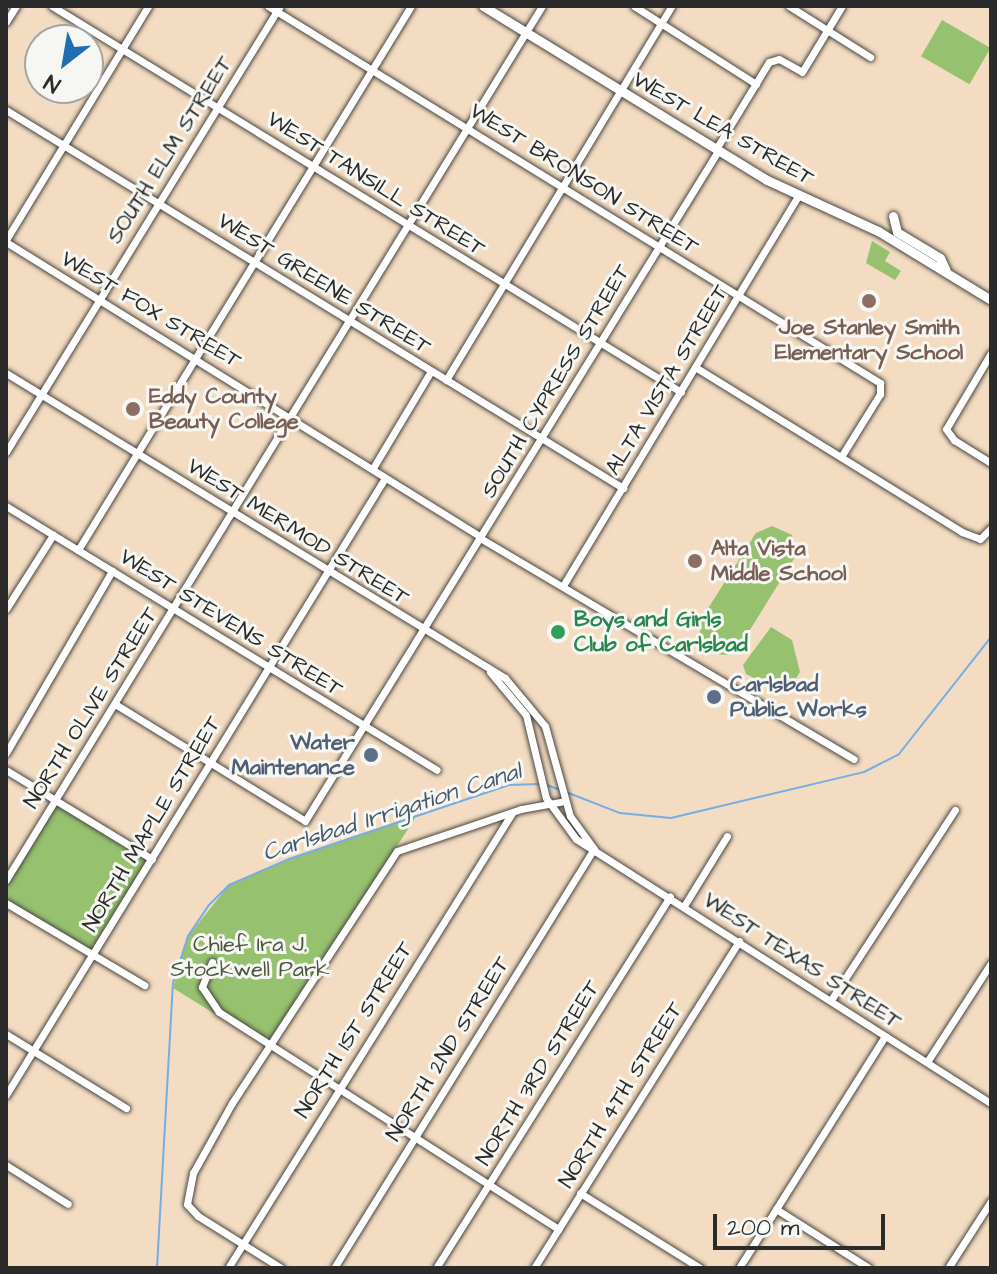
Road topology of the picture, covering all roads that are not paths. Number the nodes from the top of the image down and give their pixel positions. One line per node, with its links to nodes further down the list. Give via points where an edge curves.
1 (16, 6): 13 (street)
2 (52, 6): 17 (street, WEST TANSILL STREET)
3 (148, 6): 17 (street)
4 (268, 6): 12 (street, WEST BRONSON STREET)
5 (411, 6): 19 (street)
6 (483, 6): 16 (main road, WEST LEA STREET)
7 (542, 6): 16 (street, NORTH OLIVE STREET)
8 (634, 6): 14 (street)
9 (672, 6): 14 (street)
10 (789, 6): 15 (street)
11 (842, 6): 15 (street, SOUTH CYPRESS STREET)
12 (278, 9): 19 (street, WEST BRONSON STREET); 22 (street, SOUTH ELM STREET)
13 (6, 22)
14 (661, 24): 20 (street); 21 (street)
15 (827, 30): 18 (street); 20 (street, SOUTH CYPRESS STREET, via 802,72 775,58)
16 (526, 32): 21 (main road, WEST LEA STREET); 24 (street, NORTH OLIVE STREET)
17 (121, 49): 22 (street, WEST TANSILL STREET); 25 (street)
18 (870, 57)
19 (371, 70): 24 (street, WEST BRONSON STREET); 27 (street)
20 (756, 84): 26 (street, SOUTH CYPRESS STREET)
21 (621, 91): 26 (main road, WEST LEA STREET); 28 (street)
22 (217, 107): 27 (street, WEST TANSILL STREET); 30 (street, SOUTH ELM STREET)
23 (6, 110): 25 (street, WEST GREENE STREET)
24 (468, 129): 28 (street, WEST BRONSON STREET); 32 (street, NORTH OLIVE STREET)
25 (63, 145): 30 (street, WEST GREENE STREET); 33 (street)
26 (717, 150): 29 (main road, WEST LEA STREET); 34 (street, SOUTH CYPRESS STREET)
27 (313, 167): 32 (street, WEST TANSILL STREET); 35 (street)
28 (564, 188): 34 (street, WEST BRONSON STREET); 37 (street)
29 (799, 195): 36 (main road, WEST LEA STREET, via 872,227); 38 (street, ALTA VISTA STREET)
30 (158, 204): 35 (street, WEST GREENE STREET); 39 (street, SOUTH ELM STREET)
31 (893, 216): 36 (main road, via 897,232 940,258)
32 (409, 226): 37 (street, WEST TANSILL STREET); 41 (street, NORTH OLIVE STREET)
33 (6, 241): 39 (street, WEST FOX STREET)
34 (659, 247): 38 (street, WEST BRONSON STREET); 42 (street, SOUTH CYPRESS STREET)
35 (254, 262): 41 (street, WEST GREENE STREET); 44 (street)
36 (946, 271): 40 (main road, WEST LEA STREET)
37 (504, 284): 42 (street, WEST TANSILL STREET); 48 (street)
38 (739, 295): 45 (street, ALTA VISTA STREET); 55 (street, WEST BRONSON STREET, via 880,383 880,394)
39 (99, 300): 44 (street, WEST FOX STREET); 50 (street, SOUTH ELM STREET)
40 (991, 300)
41 (350, 321): 46 (street, WEST GREENE STREET); 51 (street, NORTH OLIVE STREET)
42 (600, 343): 49 (street, WEST TANSILL STREET); 52 (street, SOUTH CYPRESS STREET)
43 (991, 353): 56 (street, via 946,429)
44 (195, 358): 51 (street, WEST FOX STREET); 54 (street)
45 (695, 367): 49 (street, ALTA VISTA STREET); 55 (street)
46 (431, 371): 48 (street, WEST GREENE STREET); 57 (street)
47 (6, 373): 50 (street, WEST MERMOD STREET)
48 (446, 380): 52 (street, WEST GREENE STREET)
49 (681, 392): 59 (street, ALTA VISTA STREET)
50 (41, 395): 53 (street, SOUTH ELM STREET); 54 (street, WEST MERMOD STREET)
51 (290, 416): 57 (street, WEST FOX STREET); 61 (street, NORTH OLIVE STREET)
52 (542, 439): 59 (street, WEST GREENE STREET); 64 (street, SOUTH CYPRESS STREET)
53 (6, 452)
54 (137, 454): 61 (street, WEST MERMOD STREET); 65 (street)
55 (841, 457): 62 (street, via 980,539)
56 (991, 463)
57 (373, 468): 58 (street, WEST FOX STREET)
58 (385, 478): 64 (street, WEST FOX STREET); 67 (street, NORTH MAPLE STREET)
59 (623, 488): 68 (street, ALTA VISTA STREET)
60 (6, 506): 63 (street, WEST STEVENS STREET)
61 (232, 512): 67 (street, WEST MERMOD STREET); 69 (street, NORTH OLIVE STREET)
62 (991, 528)
63 (53, 535): 65 (street, WEST STEVENS STREET); 70 (street)
64 (481, 537): 68 (street, WEST FOX STREET); 71 (street, SOUTH CYPRESS STREET)
65 (78, 550): 66 (street, WEST STEVENS STREET)
66 (112, 571): 69 (street, WEST STEVENS STREET); 76 (street)
67 (328, 572): 71 (street, WEST MERMOD STREET); 72 (street, NORTH MAPLE STREET)
68 (564, 584): 77 (street, WEST FOX STREET)
69 (174, 608): 72 (street, WEST STEVENS STREET); 74 (street, NORTH OLIVE STREET)
70 (6, 609)
71 (424, 631): 73 (street, WEST MERMOD STREET); 75 (street, SOUTH CYPRESS STREET)
72 (269, 668): 75 (street, WEST STEVENS STREET); 78 (street, NORTH MAPLE STREET)
73 (490, 672): 82 (street, WEST TEXAS STREET, via 526,715); 83 (street, WEST TEXAS STREET, via 513,685 540,717)
74 (115, 704): 78 (street); 81 (street, NORTH OLIVE STREET)
75 (364, 726): 78 (street, SOUTH CYPRESS STREET, via 305,821); 80 (street, WEST STEVENS STREET)
76 (6, 753)
77 (853, 759)
78 (210, 763): 88 (street, NORTH MAPLE STREET)
79 (6, 770): 81 (street)
80 (437, 770)
81 (55, 800): 88 (street); 89 (street, NORTH OLIVE STREET)
82 (548, 801): 83 (street); 85 (street); 87 (street, WEST TEXAS STREET, via 571,834)
83 (565, 801): 87 (street, WEST TEXAS STREET, via 572,821)
84 (955, 810): 98 (street)
85 (512, 813): 101 (street, via 395,853); 104 (street, NORTH 1ST STREET)
86 (727, 836): 92 (street)
87 (594, 849): 90 (street, WEST TEXAS STREET); 108 (street, NORTH 2ND STREET)
88 (152, 859): 94 (street, NORTH MAPLE STREET)
89 (6, 880)
90 (670, 897): 92 (street, WEST TEXAS STREET); 110 (street, NORTH 3RD STREET)
91 (6, 903): 94 (street)
92 (684, 906): 93 (street, WEST TEXAS STREET)
93 (739, 941): 98 (street, WEST TEXAS STREET); 111 (street, NORTH 4TH STREET)
94 (93, 955): 97 (street); 102 (street, NORTH MAPLE STREET)
95 (212, 962): 101 (street, via 202,982 207,1001)
96 (991, 963): 103 (street)
97 (144, 985)
98 (831, 1000): 100 (street, WEST TEXAS STREET)
99 (6, 1034): 102 (street)
100 (885, 1036): 103 (street, WEST TEXAS STREET); 114 (street)
101 (268, 1047): 104 (street); 117 (street, via 215,1131 186,1191 192,1212)
102 (33, 1051): 105 (street, NORTH MAPLE STREET); 107 (street)
103 (927, 1062): 106 (street, WEST TEXAS STREET)
104 (338, 1090): 108 (street); 117 (street, NORTH 1ST STREET)
105 (6, 1095)
106 (991, 1103)
107 (126, 1108)
108 (414, 1138): 110 (street); 120 (street, NORTH 2ND STREET)
109 (6, 1165): 113 (street)
110 (489, 1186): 116 (street); 121 (street, NORTH 3RD STREET)
111 (580, 1193): 116 (street, NORTH 4TH STREET); 123 (street)
112 (991, 1201): 115 (street)
113 (68, 1204)
114 (776, 1209): 124 (street); 125 (street)
115 (988, 1213): 126 (street)
116 (558, 1229): 122 (street, NORTH 4TH STREET)
117 (243, 1244): 118 (street, NORTH 1ST STREET); 119 (street)
118 (228, 1268)
119 (281, 1268)
120 (334, 1268)
121 (436, 1268)
122 (534, 1268)
123 (700, 1268)
124 (739, 1268)
125 (869, 1268)
126 (948, 1268)

